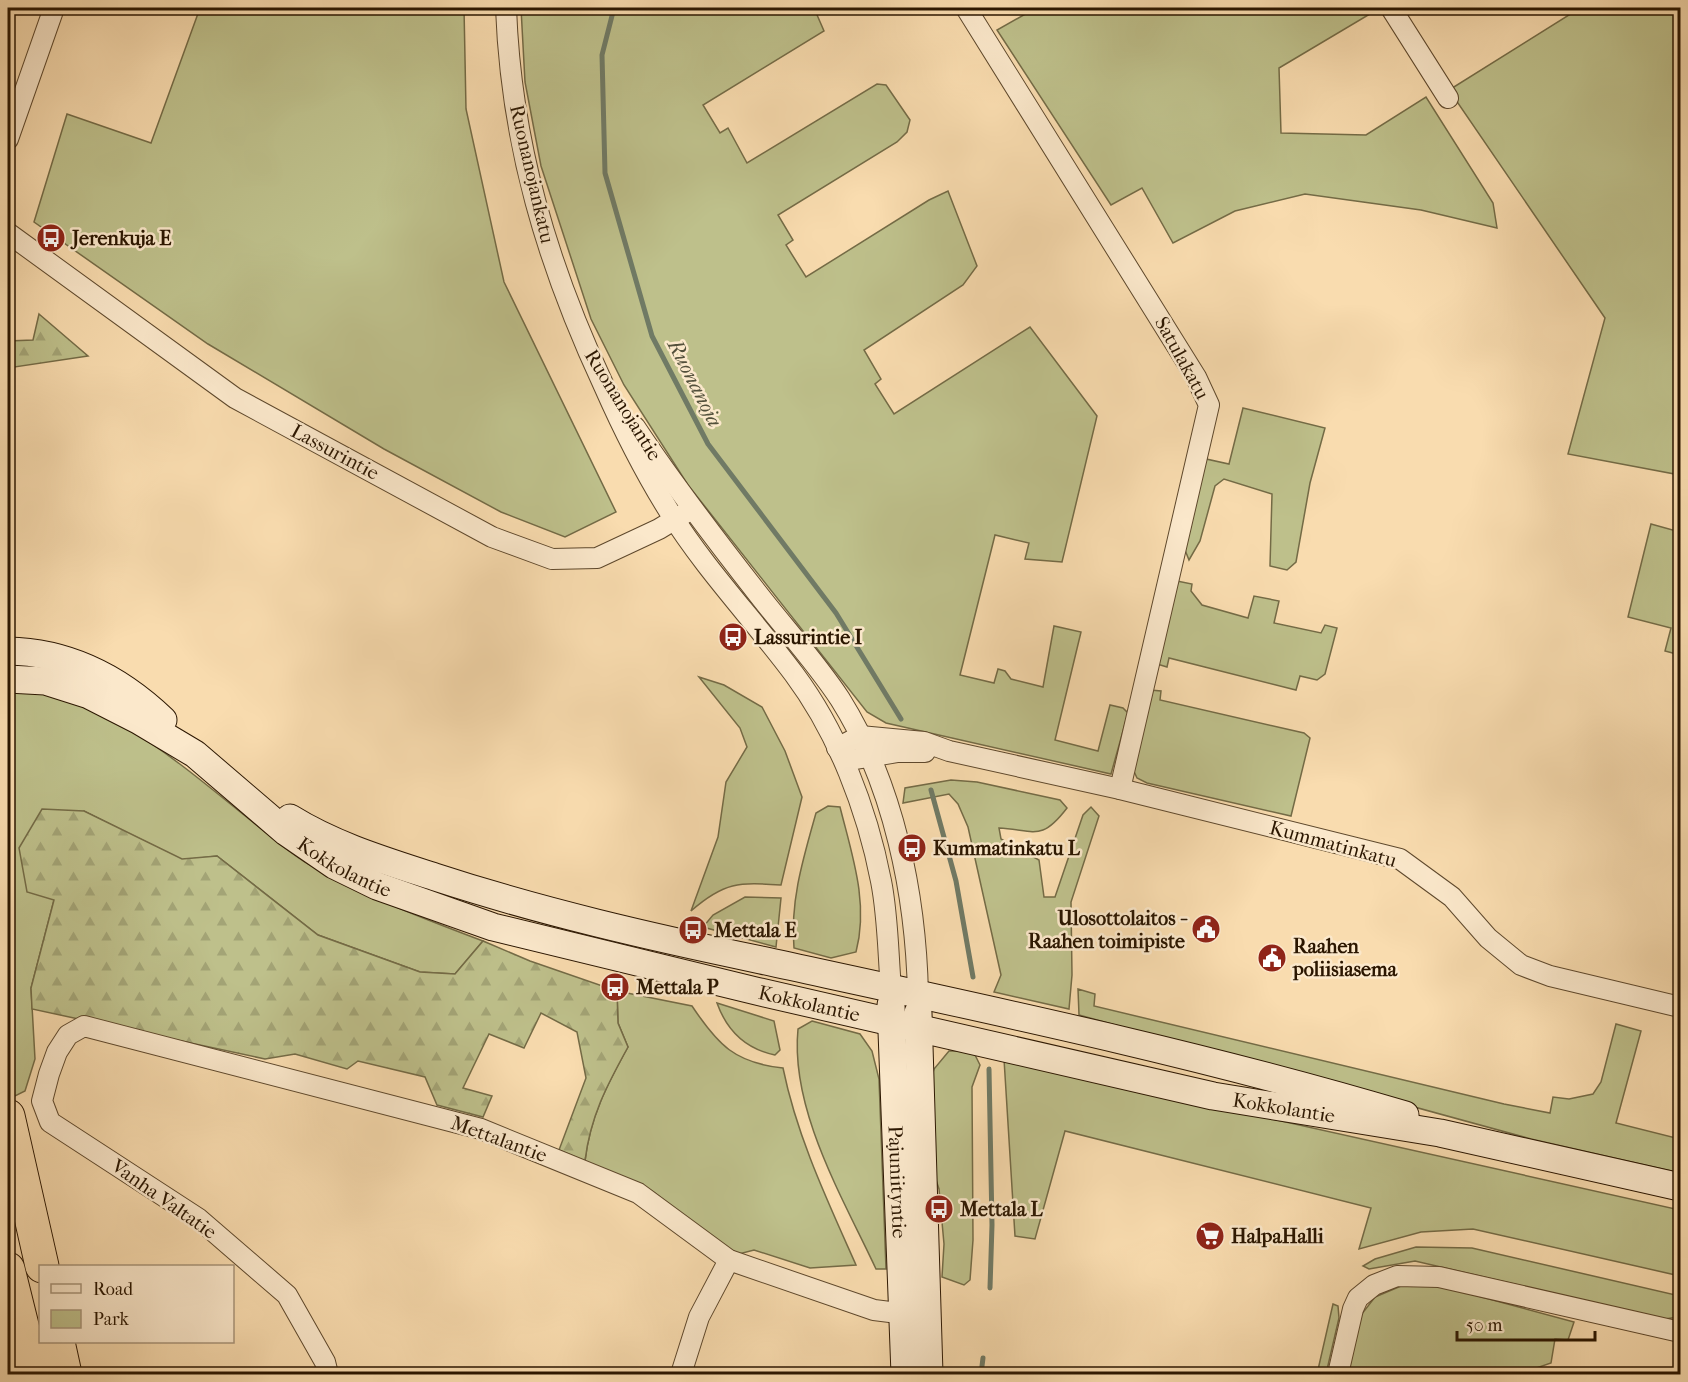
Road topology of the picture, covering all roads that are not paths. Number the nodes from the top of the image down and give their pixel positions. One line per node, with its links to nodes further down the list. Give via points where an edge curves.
1 (54, 8): 6 (street)
2 (506, 8): 8 (street, Ruonanojankatu, via 519,133 537,214)
3 (966, 8): 19 (street, Satulakatu, via 1185,358 1209,405)
4 (1391, 8): 5 (street)
5 (1448, 98)
6 (8, 139)
7 (8, 233): 10 (street, Lassurintie, via 235,398 492,537 552,560 574,561 597,558)
8 (580, 335): 9 (street, Ruonanojantie, via 627,414); 10 (street, Ruonanojantie, via 625,432)
9 (692, 509): 10 (street, Lassurintie); 13 (street, Ruonanojantie, via 810,658 840,699)
10 (675, 520): 16 (street, Ruonanojantie, via 796,676)
11 (8, 651): 15 (main road, Kokkolantie, via 52,655 116,682 153,710)
12 (8, 680): 15 (main road, Kokkolantie, via 45,681 89,695)
13 (860, 736): 14 (street, Kummatinkatu, via 924,742); 16 (street); 17 (street, Ruonanojantie)
14 (949, 751): 17 (street, Kummatinkatu); 19 (street, Kummatinkatu)
15 (195, 754): 18 (main road, Kokkolantie)
16 (840, 755): 17 (street, Kummatinkatu); 20 (street, Ruonanojantie, via 865,820 881,881)
17 (869, 756): 21 (street, Ruonanojantie, via 907,885)
18 (219, 773): 20 (main road, Kokkolantie, via 303,826 346,847 504,900 647,936); 23 (main road, Kokkolantie, via 307,848 388,890 493,927)
19 (1120, 789): 22 (street, Kummatinkatu, via 1400,859 1452,897 1488,938 1521,965 1550,976)
20 (891, 989): 21 (main road, Kokkolantie); 23 (main road, Pajuniityntie)
21 (918, 995): 24 (main road, Pajuniityntie); 27 (main road, Kokkolantie, via 1311,1087 1416,1118)
22 (1680, 1007)
23 (892, 1023): 24 (main road, Kokkolantie); 32 (main road, Pajuniityntie)
24 (919, 1029): 27 (main road, Kokkolantie, via 1213,1096); 32 (main road, Pajuniityntie)
25 (57, 1052): 29 (street, Mettalantie, via 68,1035 84,1026 481,1129 638,1193); 37 (street, Vanha Valtatie, via 42,1101 50,1122 199,1219 286,1295 326,1362)
26 (8, 1116): 30 (highway)
27 (1440, 1133): 28 (main road, Kokkolantie)
28 (1680, 1187)
29 (729, 1260): 32 (street, Mettalantie, via 819,1294 874,1310); 38 (street, via 699,1317)
30 (42, 1265)
31 (8, 1269): 35 (highway)
32 (915, 1315): 39 (main road, Pajuniityntie); 40 (main road, Pajuniityntie)
33 (1680, 1332): 41 (street, via 1439,1277 1397,1276 1374,1285 1358,1298)
34 (58, 1343): 36 (highway)
35 (34, 1374)
36 (65, 1374)
37 (328, 1374)
38 (681, 1374)
39 (905, 1374)
40 (929, 1374)
41 (1338, 1374)

